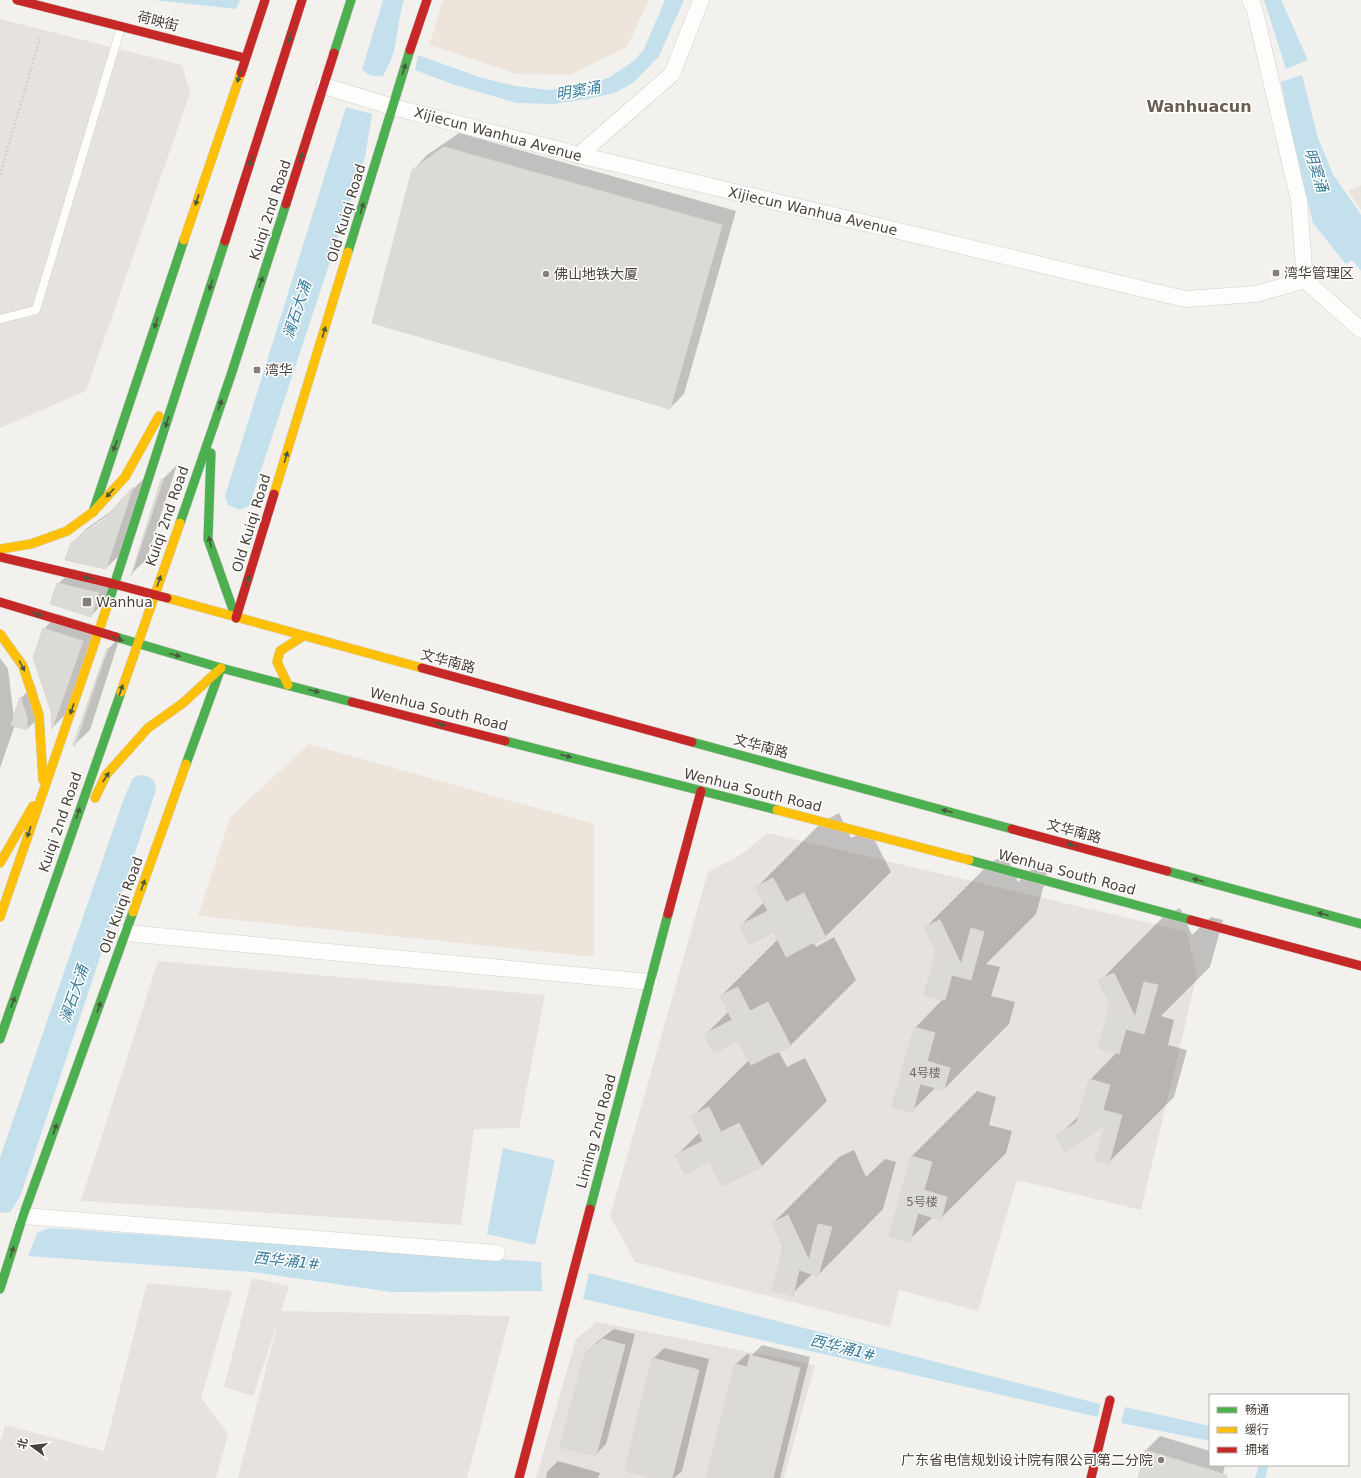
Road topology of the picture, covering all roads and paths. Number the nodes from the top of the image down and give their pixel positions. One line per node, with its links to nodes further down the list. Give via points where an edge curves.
1 (17, 0): 8 (main road, 荷映街)
2 (264, 0): 10 (main road)
3 (302, 0): 18 (main road, Kuiqi 2nd Road, one-way to 18)
4 (351, 0): 11 (main road, Kuiqi 2nd Road)
5 (427, 0): 12 (main road, Old Kuiqi Road, one-way to 5)
6 (701, 0): 13 (street, via 672,74)
7 (1250, 0): 15 (street, via 1254,7 1299,200)
8 (122, 26): 10 (main road, 荷映街); 16 (lane, via 36,310)
9 (40, 38): 14 (path)
10 (245, 58): 20 (main road, one-way to 20)
11 (324, 86): 12 (street, Xijiecun Wanhua Avenue); 19 (main road, Kuiqi 2nd Road, one-way to 11)
12 (393, 107): 13 (street, Xijiecun Wanhua Avenue); 26 (main road, Old Kuiqi Road, one-way to 12)
13 (579, 155): 15 (street, Xijiecun Wanhua Avenue, via 1185,299 1256,294)
14 (0, 175)
15 (1305, 280): 17 (street)
16 (0, 319)
17 (1361, 330)
18 (190, 350): 20 (main road, one-way to 20, via 164,406 125,478); 23 (main road, Kuiqi 2nd Road, one-way to 23)
19 (213, 427): 24 (main road, Kuiqi 2nd Road, one-way to 19); 26 (main road, one-way to 19, via 208,539)
20 (93, 512): 21 (main road, via 67,531 31,544)
21 (0, 549)
22 (0, 557): 23 (main road, 文华南路, one-way to 22)
23 (114, 584): 24 (main road, 文华南路); 27 (main road, Kuiqi 2nd Road)
24 (154, 596): 26 (main road, 文华南路); 30 (main road, Kuiqi 2nd Road)
25 (0, 602): 27 (main road, Wenhua South Road, one-way to 27)
26 (236, 618): 29 (main road, 文华南路)
27 (99, 633): 30 (main road, Wenhua South Road, one-way to 30); 36 (main road, Kuiqi 2nd Road, one-way to 36)
28 (0, 634): 34 (main road, one-way to 34, via 23,666 39,715 44,788)
29 (303, 636): 32 (main road, via 280,651 277,662); 37 (main road, 文华南路, one-way to 29)
30 (137, 644): 31 (main road, Wenhua South Road, one-way to 31); 35 (main road, Kuiqi 2nd Road, one-way to 30)
31 (221, 668): 32 (main road, Wenhua South Road); 35 (main road, one-way to 31, via 106,775 148,728 182,703); 38 (main road, Old Kuiqi Road, one-way to 31)
32 (288, 685): 33 (main road, Wenhua South Road, one-way to 33)
33 (701, 791): 39 (main road, Wenhua South Road); 40 (main road, Liming 2nd Road)
34 (0, 863)
35 (52, 887): 41 (main road, Kuiqi 2nd Road, one-way to 35)
36 (0, 917)
37 (1361, 924)
38 (126, 933): 40 (street); 42 (main road, Old Kuiqi Road, one-way to 38)
39 (1361, 966)
40 (650, 982): 46 (main road, Liming 2nd Road)
41 (0, 1039)
42 (23, 1216): 43 (street); 44 (main road, Old Kuiqi Road, one-way to 42)
43 (498, 1253)
44 (0, 1289)
45 (1110, 1400): 47 (main road)
46 (519, 1478)
47 (1091, 1478)

